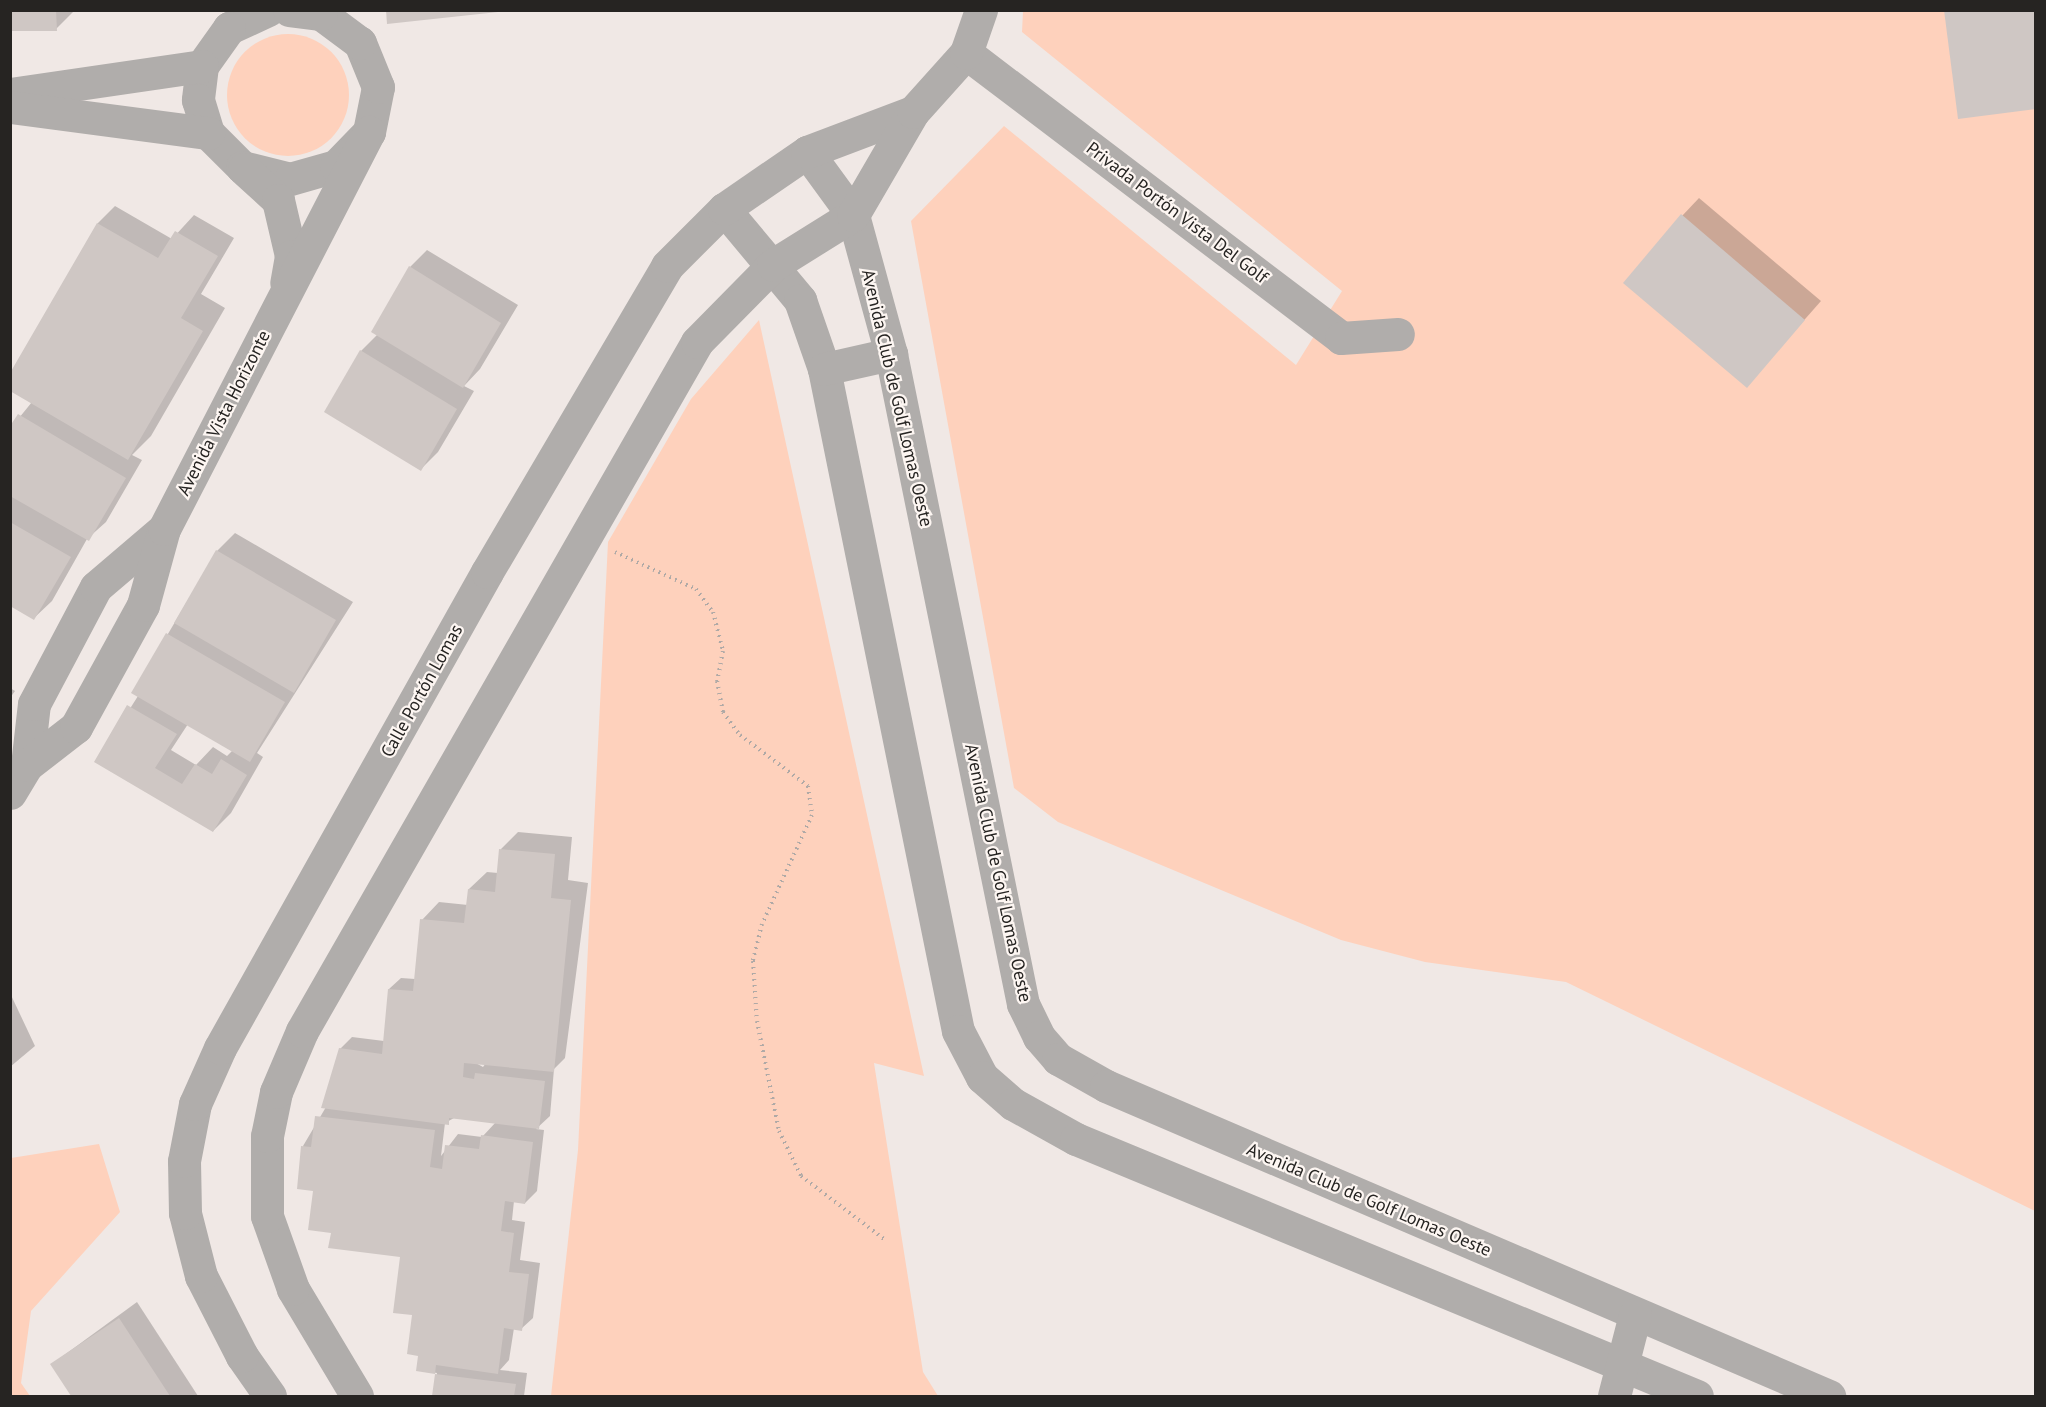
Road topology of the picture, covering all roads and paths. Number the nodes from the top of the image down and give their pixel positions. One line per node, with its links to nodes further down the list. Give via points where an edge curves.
1 (268, 10): 5 (street, via 229,28)
2 (289, 10): 9 (street, Avenida Vista Horizonte, via 321,14 360,43 378,87)
3 (981, 10): 4 (street)
4 (966, 53): 8 (street, Calle Portón Lomas); 17 (street, Privada Portón Vista Del Golf, via 1341,338)
5 (202, 66): 6 (street); 10 (street, via 198,100)
6 (10, 94)
7 (10, 107): 10 (street)
8 (913, 112): 11 (street, Calle Portón Lomas); 14 (street, Calle Portón Lomas)
9 (369, 132): 12 (street, via 336,166 327,169 290,179); 16 (street, Avenida Vista Horizonte)
10 (208, 133): 12 (street, Avenida Vista Horizonte)
11 (807, 152): 13 (street, Calle Portón Lomas); 14 (street, Avenida Club de Golf Lomas Oeste)
12 (242, 167): 16 (street, Avenida Vista Horizonte, via 278,200 291,256)
13 (724, 209): 15 (street); 27 (street, Calle Portón Lomas, via 667,266 564,439 245,1003 195,1104 184,1161 184,1213 201,1276 242,1356)
14 (853, 215): 15 (street, Calle Portón Lomas); 18 (street, Avenida Club de Golf Lomas Oeste)
15 (773, 265): 19 (street, via 800,300); 21 (street, Calle Portón Lomas, via 697,342 661,396)
16 (284, 297): 20 (street, Avenida Vista Horizonte)
17 (1398, 334)
18 (891, 354): 19 (street); 25 (street, Avenida Club de Golf Lomas Oeste, via 1023,1004 1039,1037 1058,1059 1106,1086)
19 (824, 369): 26 (street, via 958,1030 982,1077 1013,1104 1076,1139)
20 (164, 529): 22 (street, Avenida Vista Horizonte, via 143,605 76,727); 22 (street, Avenida Vista Horizonte, via 96,587 34,704)
21 (584, 539): 24 (path, via 696,589 713,612 723,651 717,681 723,712 740,735 808,786 812,815 762,924 753,961 757,1020 780,1131 801,1176); 28 (street, Calle Portón Lomas, via 302,1031 276,1092 264,1170 267,1216 293,1289)
22 (27, 765): 23 (street, Avenida Vista Horizonte)
23 (10, 793)
24 (884, 1239)
25 (1635, 1315): 26 (street); 31 (street, Avenida Club de Golf Lomas Oeste)
26 (1623, 1364): 29 (street); 30 (street)
27 (270, 1396)
28 (357, 1396)
29 (1614, 1396)
30 (1697, 1396)
31 (1829, 1396)

